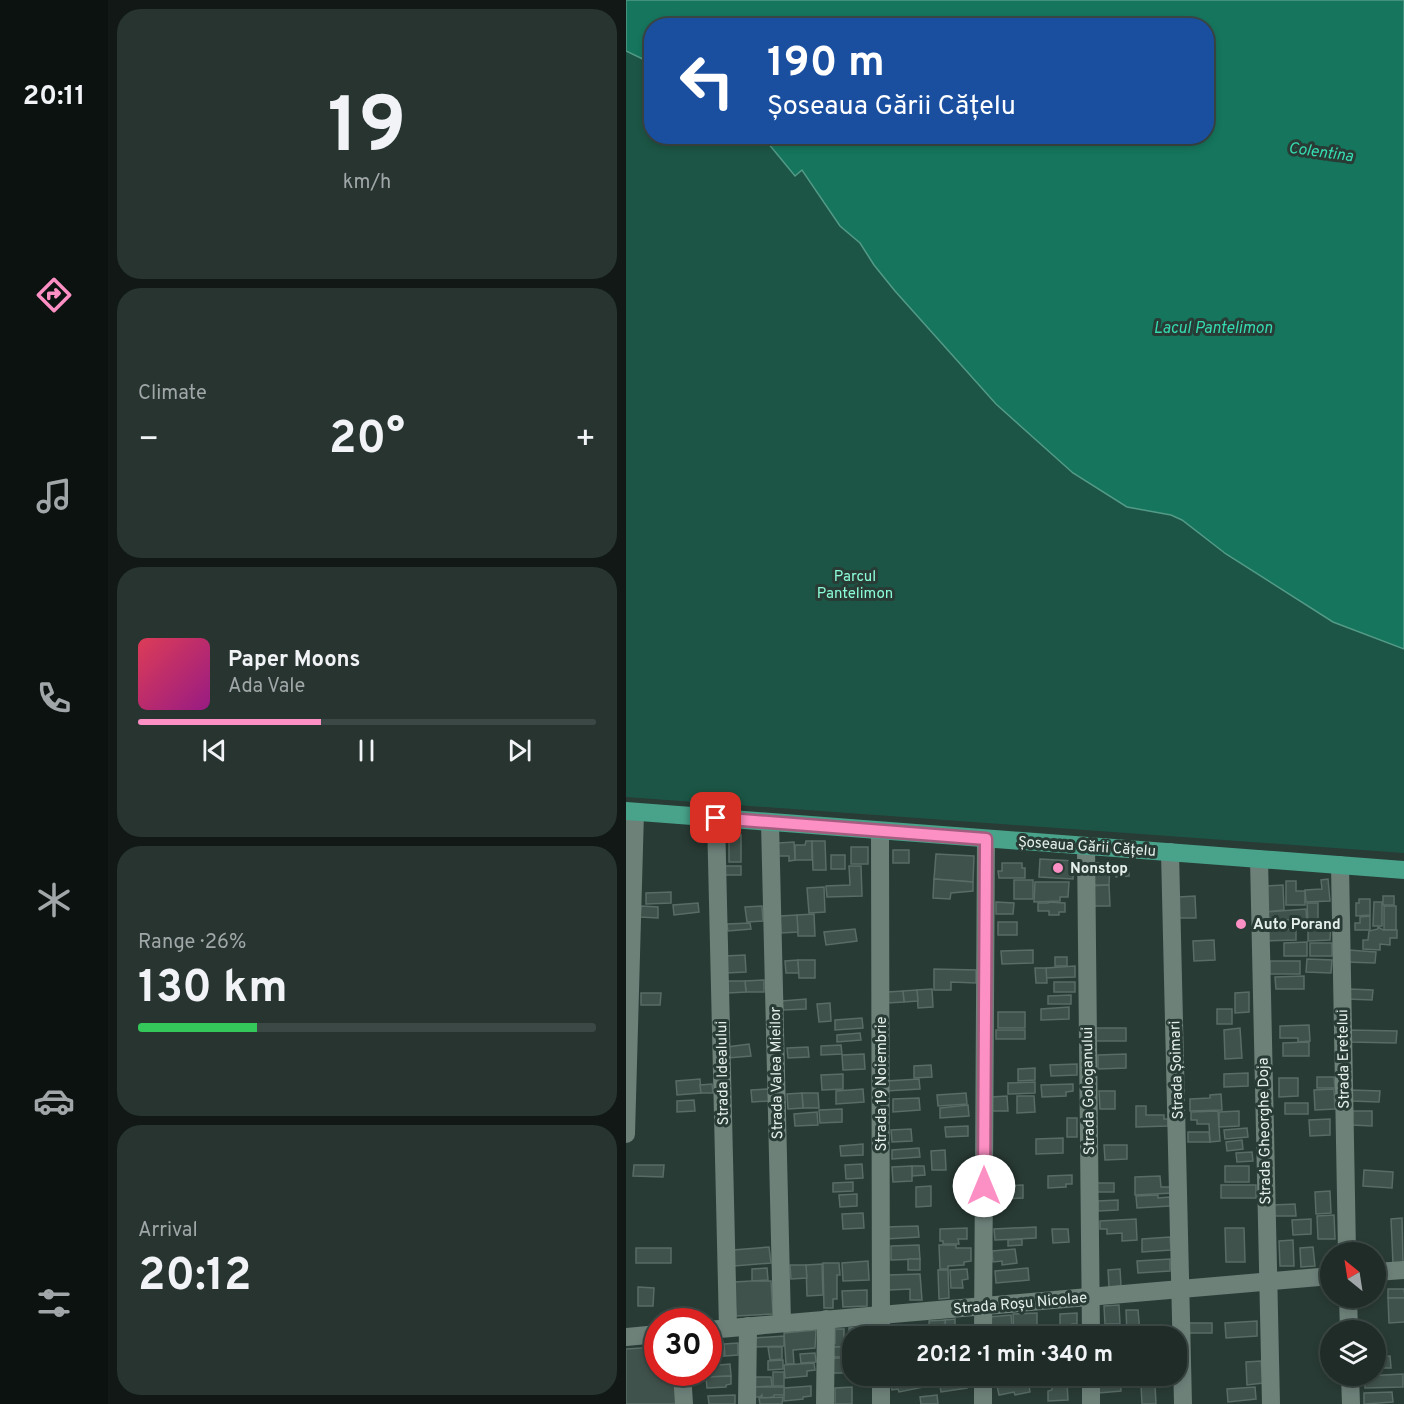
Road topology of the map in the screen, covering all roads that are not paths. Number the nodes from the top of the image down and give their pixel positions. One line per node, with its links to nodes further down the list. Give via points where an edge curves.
1 (631, 812): 2 (main road, Șoseaua Gării Cățelu); 11 (street)
2 (716, 818): 3 (main road, Șoseaua Gării Cățelu); 27 (street, Strada Idealului)
3 (770, 823): 4 (main road, Șoseaua Gării Cățelu); 22 (street, Strada Valea Mieilor)
4 (880, 831): 5 (main road, Șoseaua Gării Cățelu); 20 (street, Strada 19 Noiembrie)
5 (986, 839): 6 (main road, Șoseaua Gării Cățelu); 19 (street)
6 (1086, 846): 7 (main road, Șoseaua Gării Cățelu); 18 (street, Strada Gologanului)
7 (1170, 852): 8 (main road, Șoseaua Gării Cățelu); 17 (street, Strada Șoimari)
8 (1259, 859): 9 (main road, Șoseaua Gării Cățelu); 16 (street, Strada Gheorghe Doja)
9 (1340, 865): 10 (main road, Șoseaua Gării Cățelu); 12 (street, Strada Eretelui)
10 (1404, 870)
11 (626, 1134)
12 (1347, 1242)
13 (1404, 1270): 14 (street)
14 (1386, 1271)
15 (1320, 1277): 16 (street, Strada Roșu Nicolae)
16 (1268, 1281): 17 (street, Strada Roșu Nicolae); 43 (street, Strada Gheorghe Doja)
17 (1182, 1289): 18 (street, Strada Roșu Nicolae); 42 (street, Strada Șoimari)
18 (1090, 1297): 19 (street, Strada Roșu Nicolae); 26 (street, Strada Gologanului)
19 (983, 1306): 20 (street, Strada Roșu Nicolae); 25 (street)
20 (881, 1315): 21 (street, Strada Roșu Nicolae); 24 (street, Strada 19 Noiembrie)
21 (826, 1320): 22 (street, Strada Roșu Nicolae); 38 (street)
22 (782, 1323): 23 (street, Strada Roșu Nicolae)
23 (748, 1326): 27 (street, Strada Roșu Nicolae); 37 (street)
24 (881, 1326)
25 (983, 1326)
26 (1091, 1326)
27 (728, 1328): 28 (street, Strada Roșu Nicolae)
28 (722, 1329)
29 (644, 1335): 30 (street)
30 (626, 1337)
31 (683, 1386): 36 (street)
32 (881, 1386): 39 (street)
33 (983, 1386): 40 (street)
34 (1091, 1386): 41 (street)
35 (1350, 1386): 44 (street)
36 (684, 1404)
37 (747, 1404)
38 (826, 1404)
39 (881, 1404)
40 (983, 1404)
41 (1091, 1404)
42 (1184, 1404)
43 (1271, 1404)
44 (1351, 1404)

